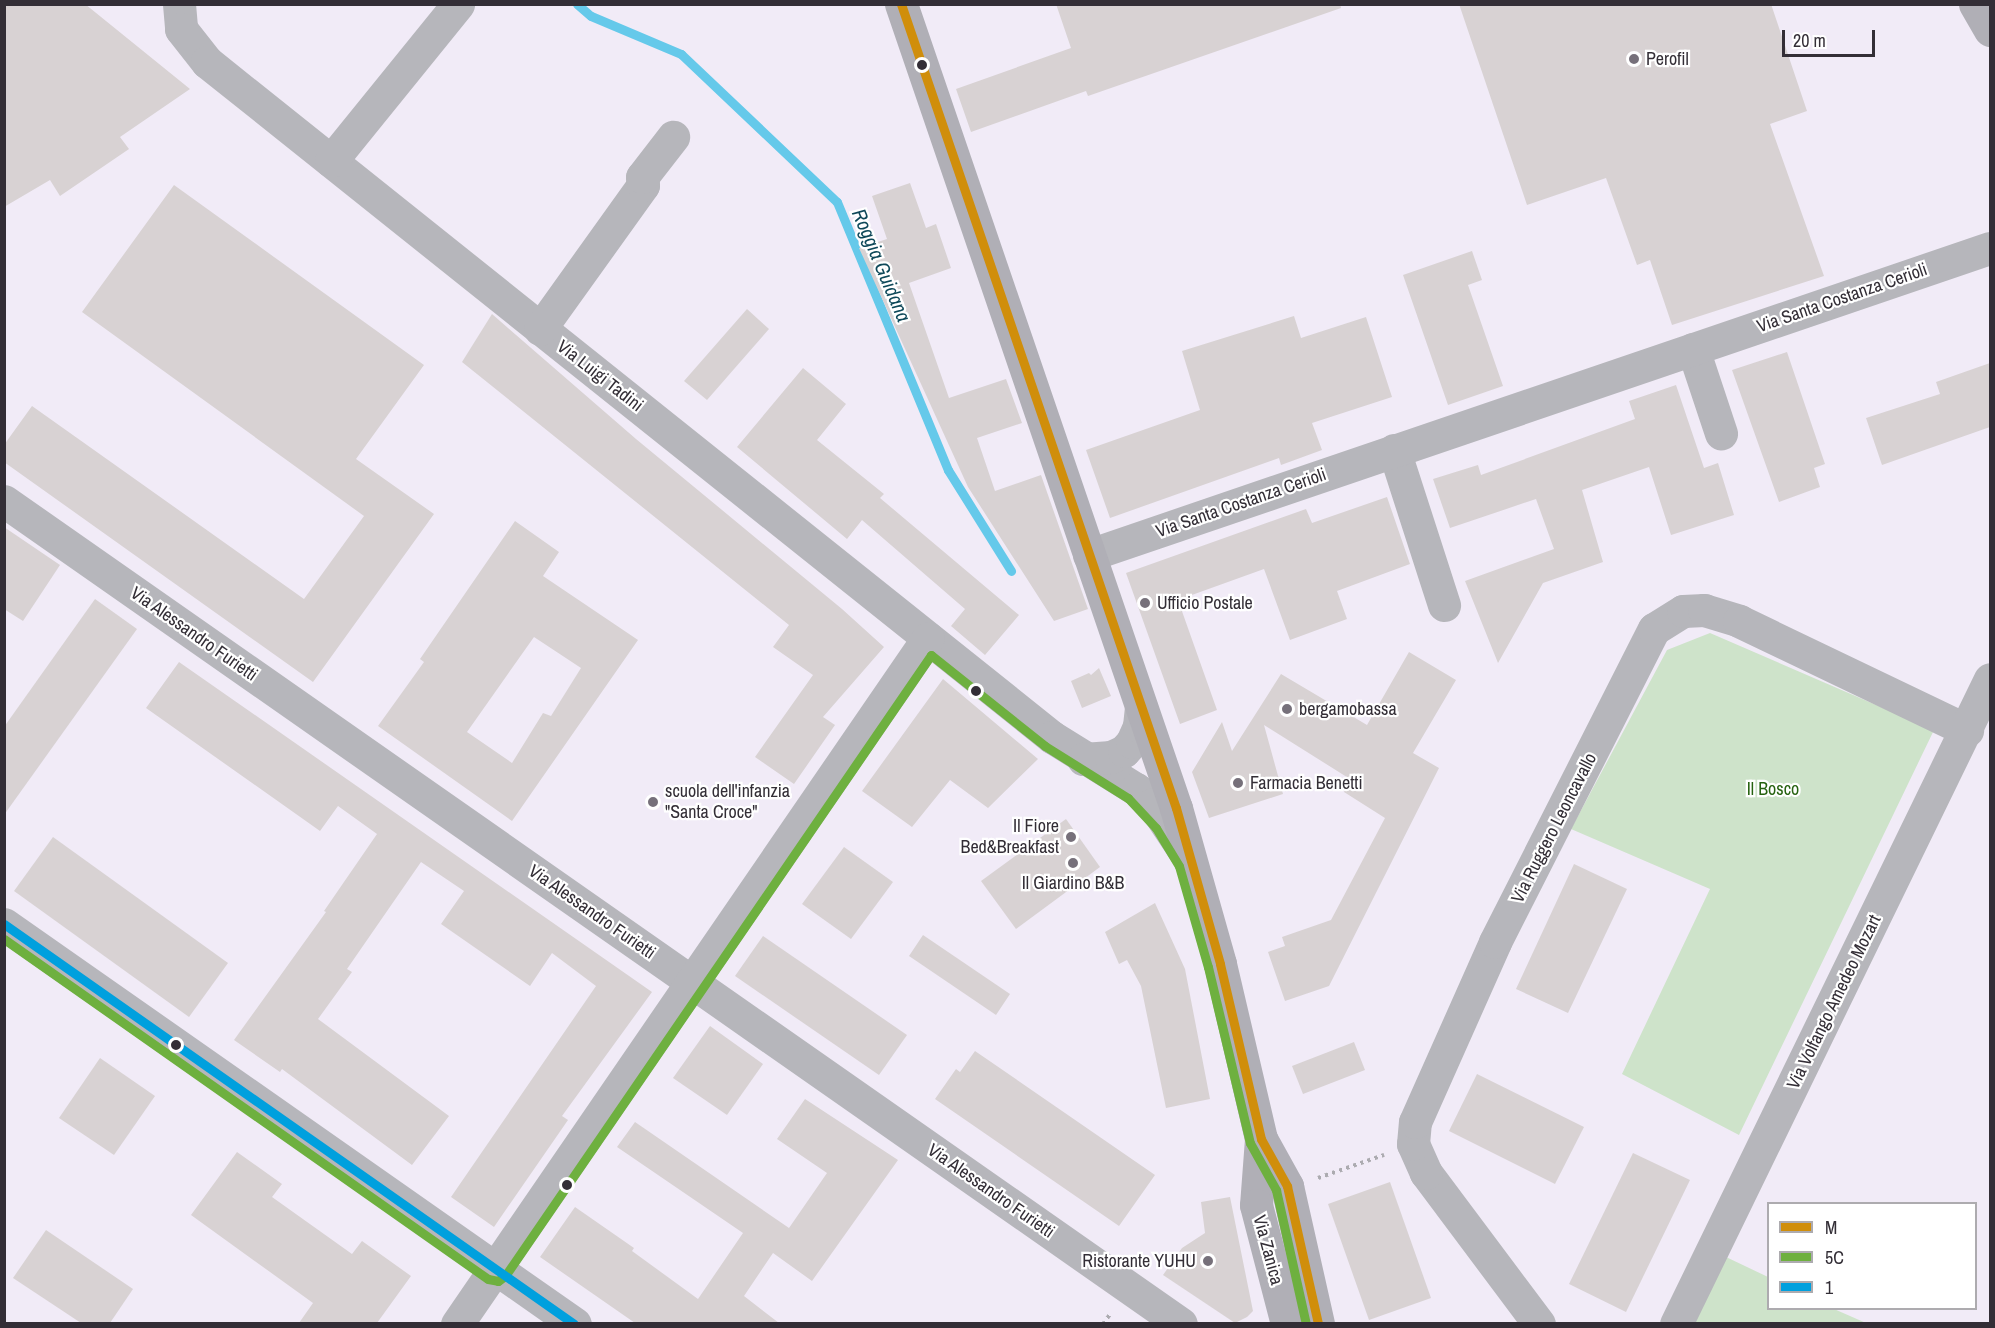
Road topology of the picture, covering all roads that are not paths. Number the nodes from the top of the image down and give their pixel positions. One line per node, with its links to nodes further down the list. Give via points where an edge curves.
1 (179, 4): 7 (street, Via Luigi Tadini, via 181,30 207,62)
2 (458, 4): 7 (street)
3 (901, 4): 14 (main road, Via Zanica)
4 (1975, 4): 5 (main road)
5 (1990, 30)
6 (673, 137): 9 (street, Via Luigi Tadini)
7 (331, 161): 9 (street, Via Luigi Tadini)
8 (1990, 248): 10 (street, Via Santa Costanza Cerioli)
9 (540, 328): 16 (street, Via Luigi Tadini)
10 (1693, 349): 11 (street); 12 (street, Via Santa Costanza Cerioli)
11 (1721, 433)
12 (1394, 450): 14 (street, Via Santa Costanza Cerioli); 15 (street)
13 (4, 501): 23 (street, Via Alessandro Furietti)
14 (1089, 555): 18 (main road, Via Zanica)
15 (1444, 605)
16 (928, 638): 20 (street, Via Luigi Tadini); 23 (street)
17 (1990, 680): 19 (street, Via Volfango Amedeo Mozart)
18 (1141, 707): 20 (street, via 1139,726 1124,751 1111,757); 21 (main road, Via Zanica)
19 (1967, 730): 30 (street, Via Ruggero Leoncavallo, via 1739,621 1704,610 1683,611 1654,629 1496,942 1415,1122 1413,1144 1426,1173); 31 (street, Via Volfango Amedeo Mozart)
20 (1083, 759): 21 (street, Via Luigi Tadini, via 1136,789 1153,804)
21 (1190, 861): 24 (main road, Via Zanica, via 1220,964)
22 (4, 924): 25 (street)
23 (693, 982): 25 (street); 28 (street, Via Alessandro Furietti)
24 (1261, 1139): 29 (main road, Via Zanica, via 1256,1205); 29 (main road, Via Zanica, via 1287,1186)
25 (495, 1269): 26 (street); 27 (street)
26 (457, 1323)
27 (575, 1323)
28 (1181, 1323)
29 (1294, 1323)
30 (1539, 1323)
31 (1676, 1323)

